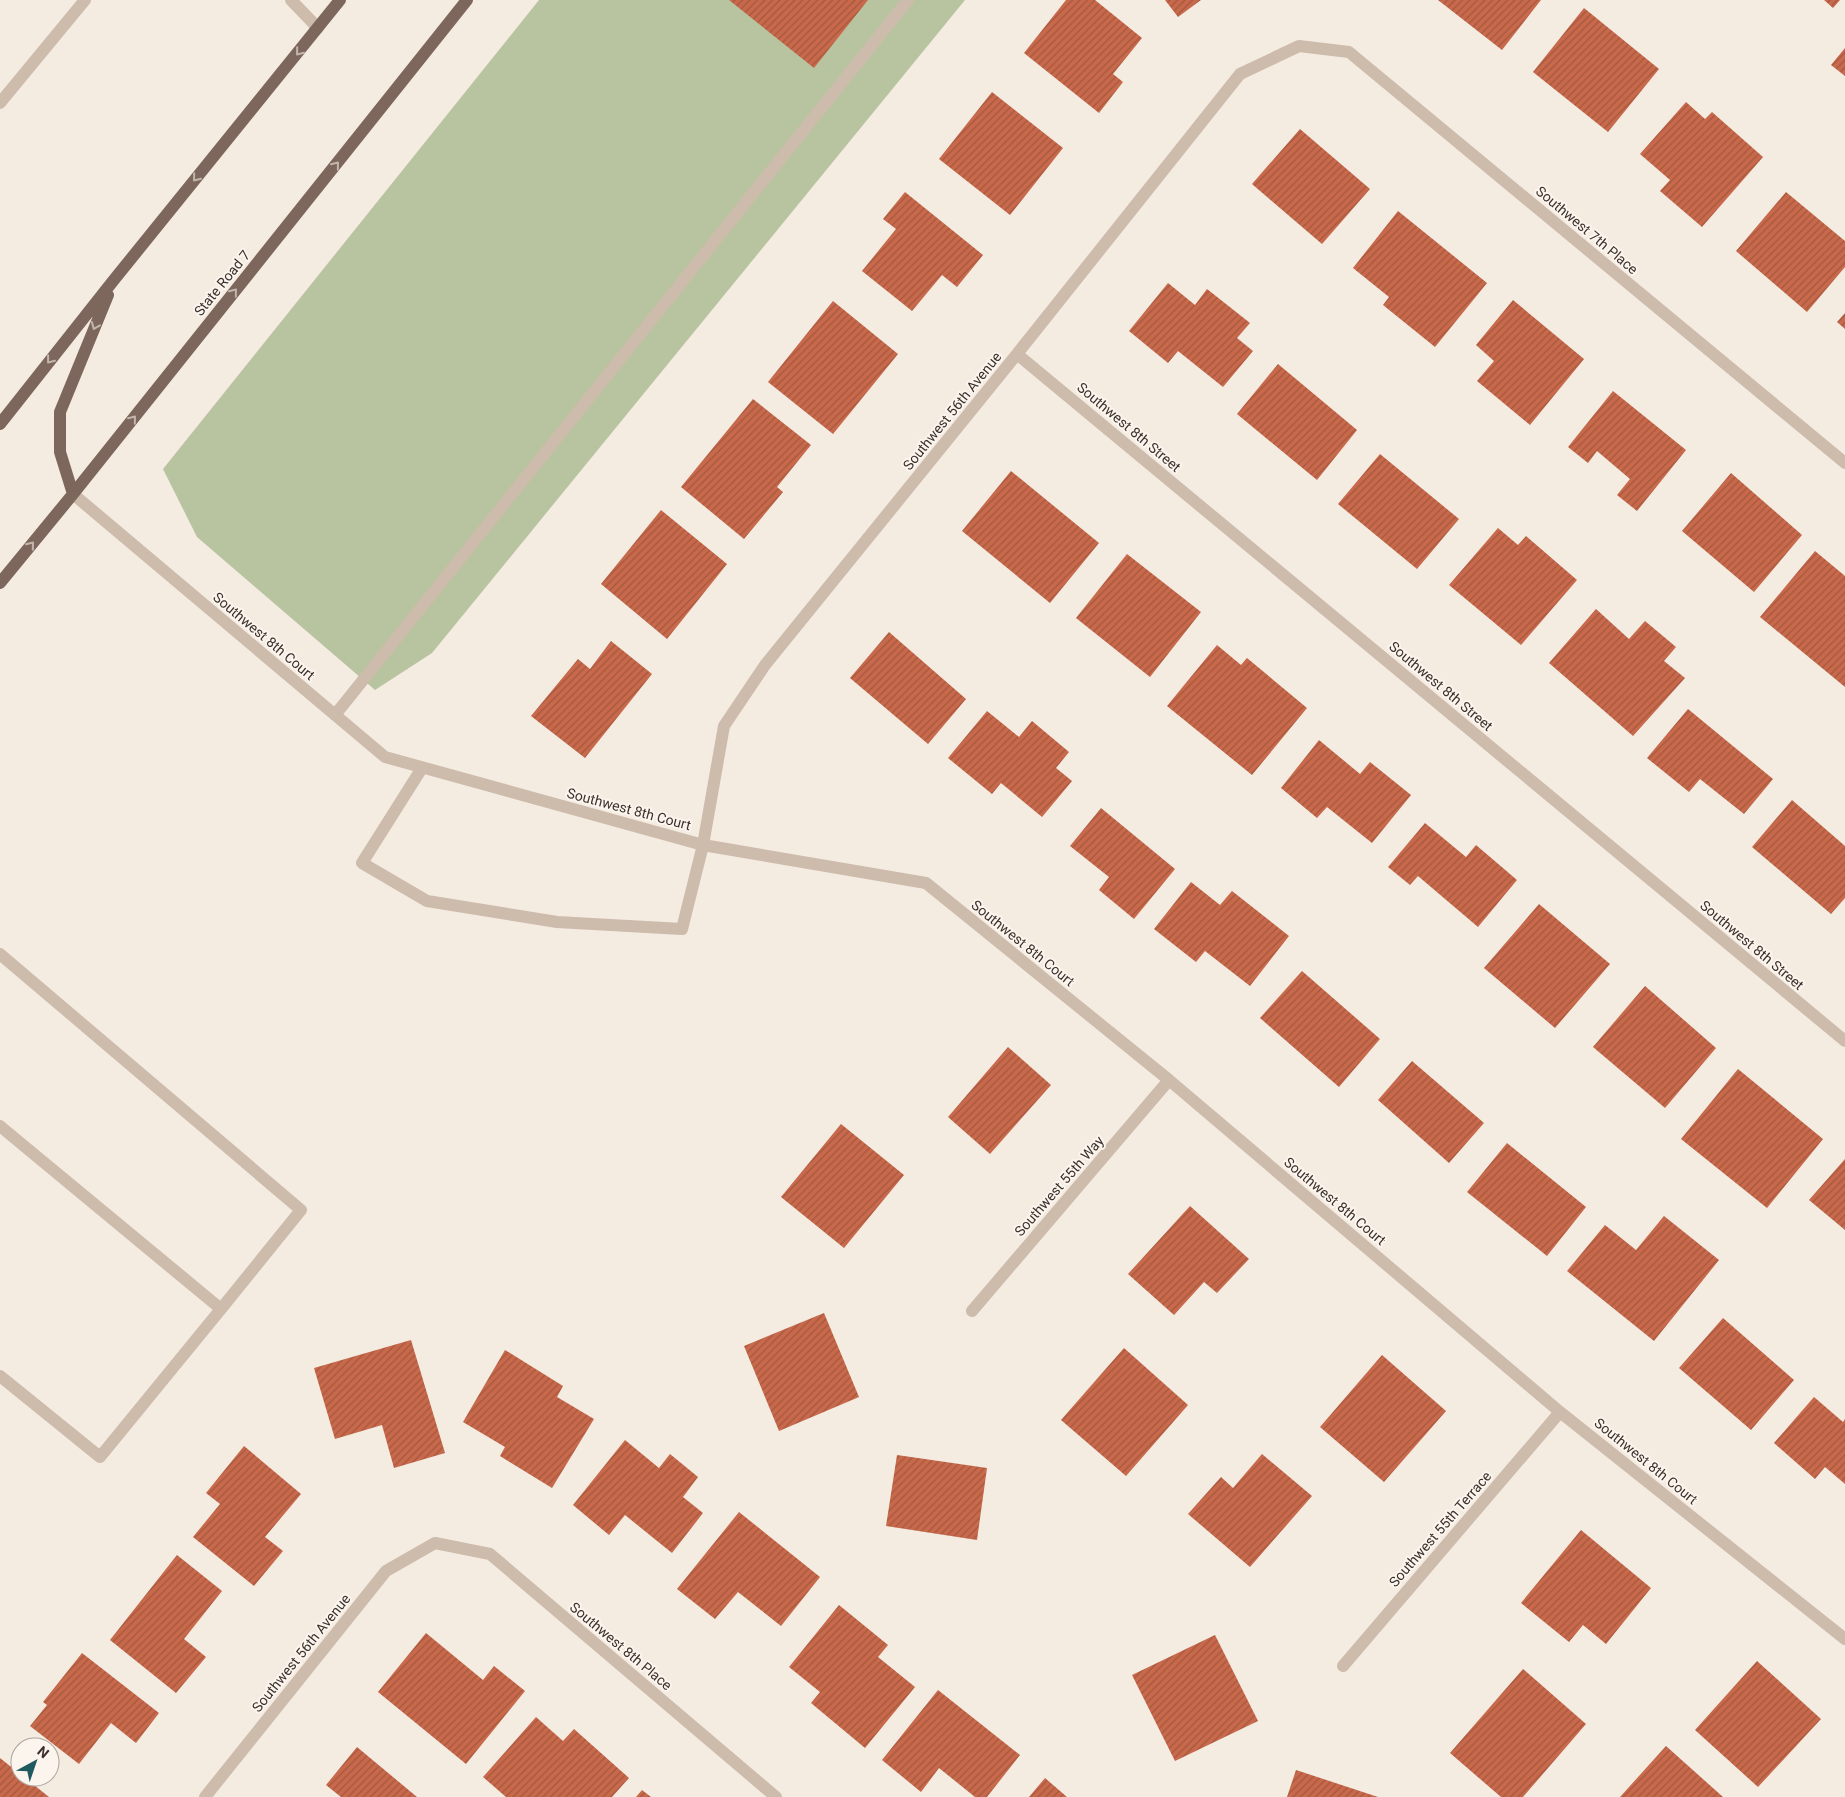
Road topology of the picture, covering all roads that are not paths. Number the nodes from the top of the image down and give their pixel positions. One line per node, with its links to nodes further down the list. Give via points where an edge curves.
1 (85, 0): 8 (street)
2 (291, 0): 6 (street)
3 (340, 0): 6 (main road)
4 (467, 0): 13 (main road, State Road 7, one-way to 4)
5 (908, 0): 15 (street)
6 (318, 28): 9 (main road, one-way to 9)
7 (1299, 46): 10 (street, Southwest 56th Avenue, via 1240,74); 12 (street, Southwest 7th Place, via 1349,52)
8 (0, 103)
9 (113, 281): 11 (main road, one-way to 11); 13 (main road, one-way to 13, via 60,412 60,452)
10 (1017, 354): 17 (street, Southwest 56th Avenue, via 765,665 724,726); 19 (street, Southwest 8th Street)
11 (0, 424)
12 (1845, 463)
13 (73, 494): 14 (main road, State Road 7, one-way to 13); 15 (street, Southwest 8th Court)
14 (0, 583)
15 (335, 715): 16 (street, Southwest 8th Court, via 385,757)
16 (422, 768): 17 (street, Southwest 8th Court); 17 (street, Southwest 56th Avenue, via 362,863 427,901 557,922 682,929)
17 (702, 845): 20 (street, Southwest 8th Court, via 926,883)
18 (0, 954): 22 (street, via 301,1210)
19 (1845, 1041)
20 (1169, 1080): 23 (street, Southwest 55th Way); 25 (street, Southwest 8th Court)
21 (0, 1126): 22 (street)
22 (221, 1309): 24 (street, via 100,1457)
23 (972, 1311)
24 (0, 1376)
25 (1560, 1412): 27 (street, Southwest 8th Court); 28 (street, Southwest 55th Terrace)
26 (435, 1543): 29 (street, Southwest 56th Avenue, via 386,1571); 30 (street, Southwest 8th Place, via 490,1554)
27 (1845, 1639)
28 (1343, 1666)
29 (205, 1797)
30 (776, 1797)

